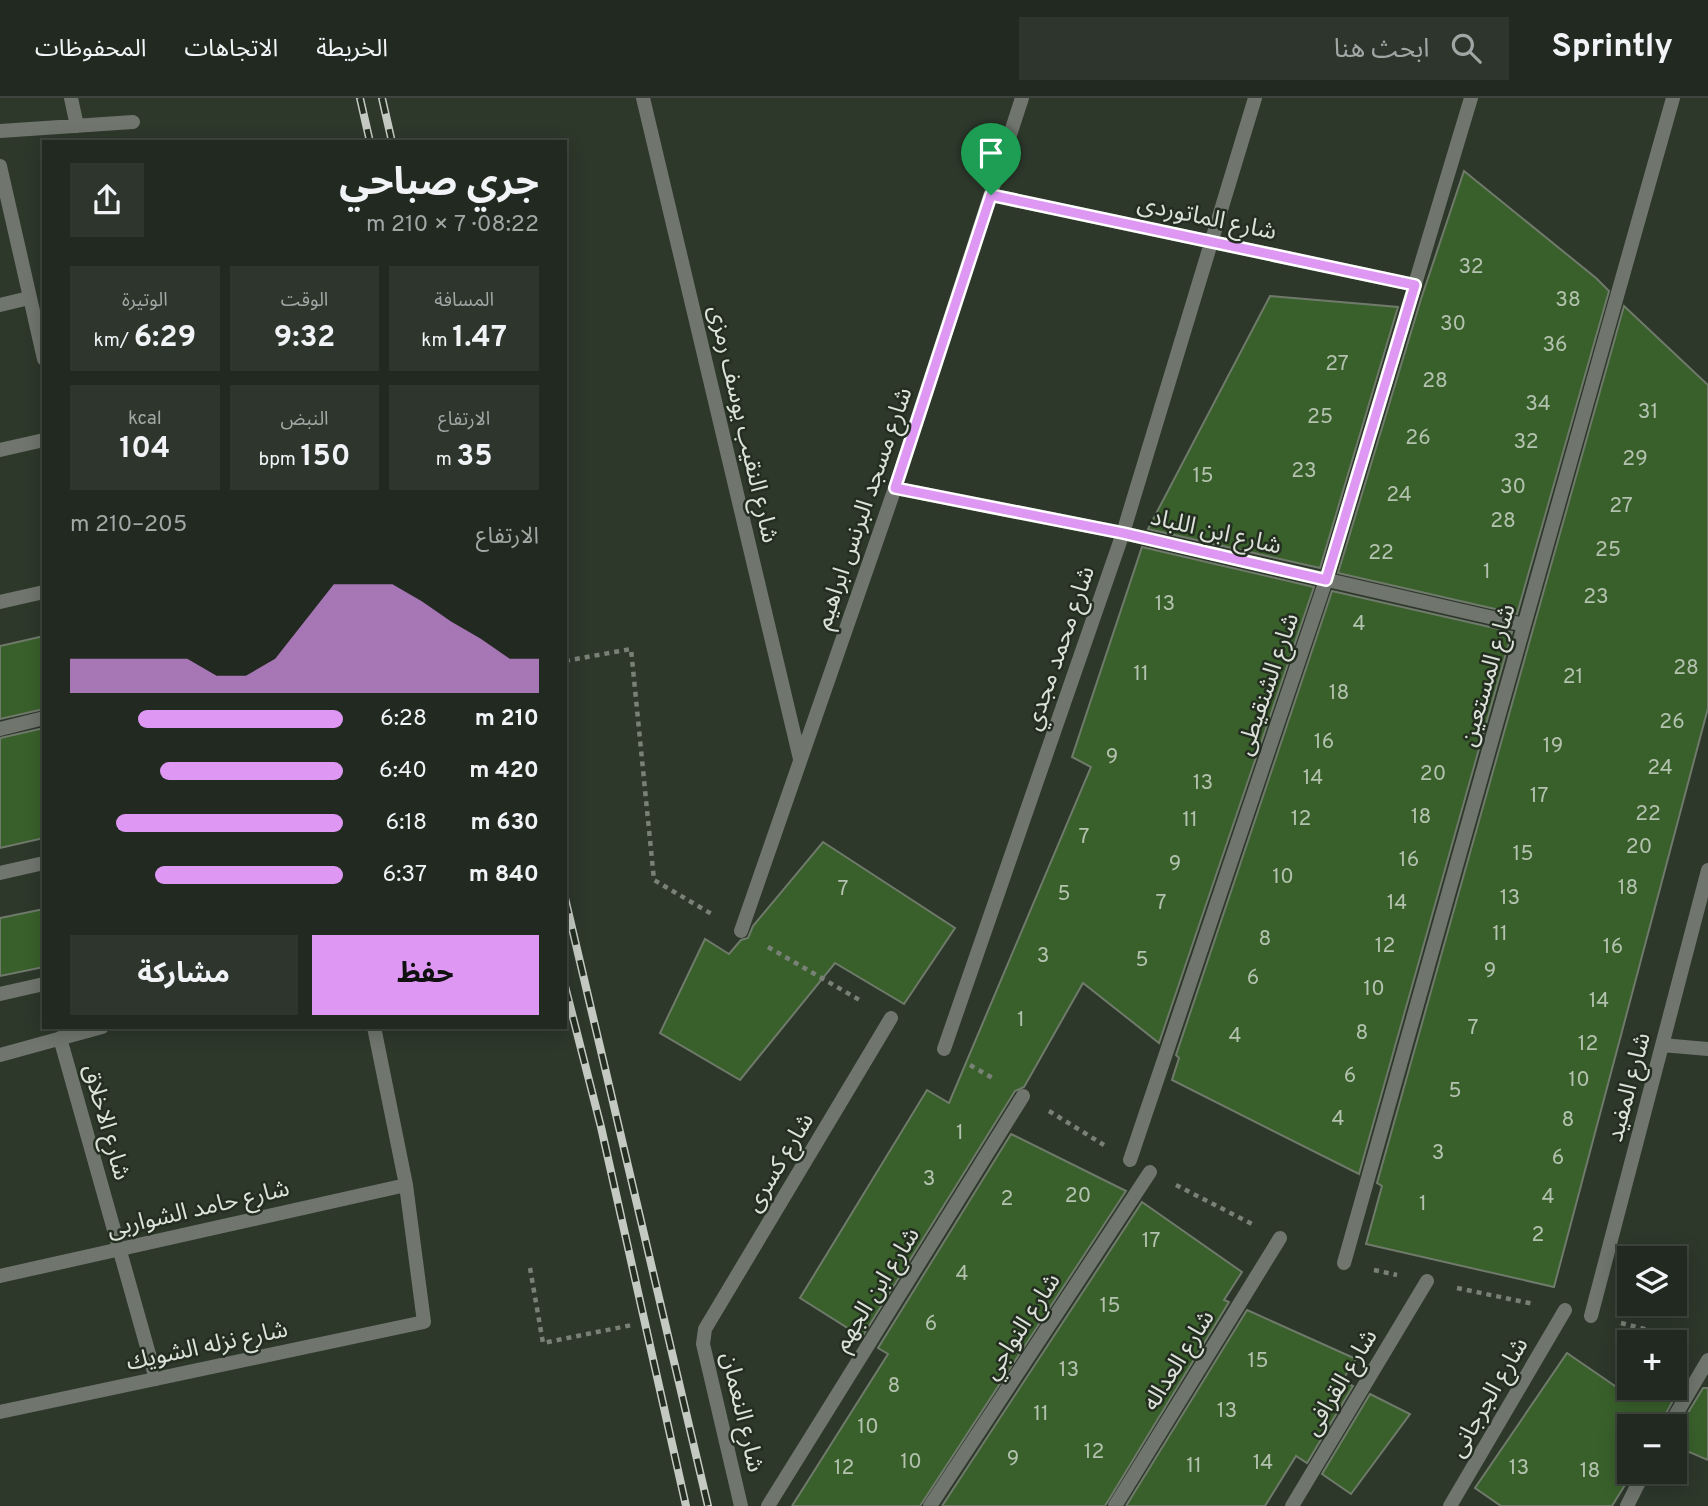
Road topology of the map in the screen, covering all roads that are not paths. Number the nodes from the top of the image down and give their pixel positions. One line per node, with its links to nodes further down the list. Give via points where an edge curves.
1 (71, 98): 8 (street)
2 (1022, 98): 11 (street, شارع مسجد البرنس ابراهيم)
3 (1255, 98): 12 (street, شارع محمد مجدي)
4 (1471, 98): 13 (street, شارع الشنقيطى)
5 (1673, 98): 24 (street, شارع المستعين)
6 (646, 102): 27 (street, شارع النقيب يوسف رمزى)
7 (133, 122): 8 (street)
8 (77, 126): 9 (street)
9 (0, 131)
10 (0, 166): 14 (street)
11 (991, 195): 12 (street, شارع الماتوردى); 19 (street, شارع مسجد البرنس ابراهيم)
12 (1211, 241): 13 (street, شارع الماتوردى); 20 (street, شارع محمد مجدي)
13 (1415, 285): 21 (street, شارع الشنقيطى)
14 (29, 298): 15 (street); 16 (street)
15 (0, 305)
16 (42, 351)
17 (42, 440): 18 (street)
18 (0, 450)
19 (895, 488): 20 (street, شارع ابن اللباد); 27 (street, شارع مسجد البرنس ابراهيم)
20 (1123, 533): 21 (street, شارع ابن اللباد); 39 (street, شارع محمد مجدي)
21 (1326, 580): 24 (street, شارع ابن اللباد); 43 (street, شارع الشنقيطى)
22 (42, 592): 23 (street)
23 (0, 602)
24 (1524, 625): 48 (street, شارع المستعين)
25 (42, 718): 26 (street)
26 (0, 729)
27 (800, 760): 31 (street, شارع مسجد البرنس ابراهيم)
28 (42, 863): 30 (street)
29 (1708, 870): 38 (street, شارع المفيد)
30 (0, 873)
31 (741, 931)
32 (42, 984): 33 (street)
33 (0, 994)
34 (891, 1018): 53 (street, شارع كسرى)
35 (94, 1029): 37 (street)
36 (374, 1029): 45 (street)
37 (60, 1038): 41 (street); 47 (street, شارع الاخلاق)
38 (1662, 1045): 40 (street); 52 (street, شارع المفيد)
39 (944, 1049)
40 (1708, 1049)
41 (0, 1055)
42 (1023, 1096): 60 (street, شارع ابن الجهم)
43 (1130, 1160)
44 (1150, 1172): 61 (street, شارع النواجي)
45 (406, 1185): 47 (street, شارع حامد الشواربى); 55 (street, شارع نزله الشويك, via 424,1322)
46 (1280, 1238): 62 (street, شارع العداله)
47 (119, 1249): 49 (street, شارع حامد الشواربى); 55 (street, شارع الاخلاق)
48 (1344, 1264)
49 (0, 1276)
50 (1427, 1281): 63 (street, شارع القرافى)
51 (1565, 1310): 64 (street, شارع الجرجانى)
52 (1591, 1316)
53 (705, 1329): 59 (street, شارع النعمان, via 703,1344)
54 (1708, 1360): 57 (street)
55 (156, 1379): 56 (street, شارع نزله الشويك)
56 (0, 1412)
57 (1675, 1414)
58 (1638, 1484): 65 (street)
59 (741, 1506)
60 (768, 1506)
61 (930, 1506)
62 (1115, 1506)
63 (1292, 1506)
64 (1450, 1506)
65 (1627, 1506)

